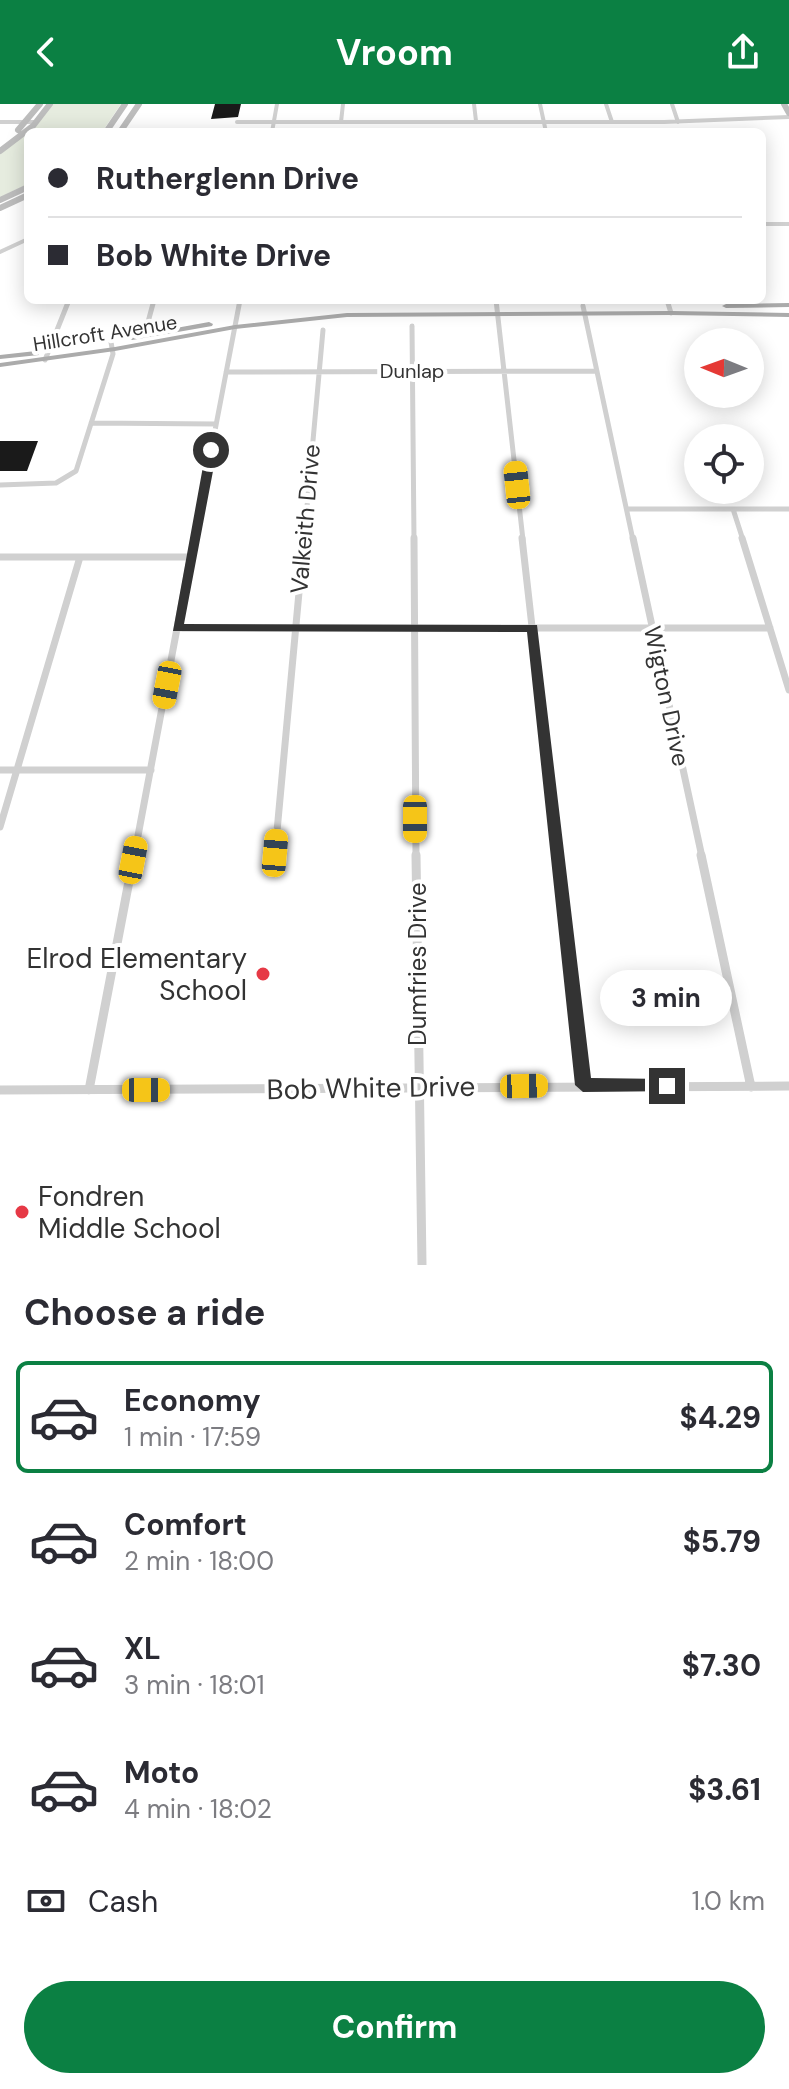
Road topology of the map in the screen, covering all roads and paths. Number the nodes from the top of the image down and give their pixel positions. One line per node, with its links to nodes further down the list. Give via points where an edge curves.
1 (40, 104): 15 (main road)
2 (50, 104): 16 (main road)
3 (125, 104): 25 (main road)
4 (139, 104): 26 (main road)
5 (277, 104): 18 (street)
6 (343, 104): 19 (street)
7 (474, 104): 13 (street)
8 (540, 104): 21 (street)
9 (606, 104): 22 (street)
10 (672, 104): 23 (street)
11 (784, 104): 12 (main road)
12 (789, 115): 23 (street)
13 (476, 121): 20 (street); 21 (street)
14 (0, 122): 15 (street)
15 (27, 122): 16 (street); 31 (main road)
16 (36, 122): 24 (main road)
17 (237, 122): 18 (street)
18 (274, 122): 19 (street); 27 (street)
19 (341, 122): 20 (street)
20 (410, 122): 28 (street)
21 (544, 122): 22 (street); 29 (street)
22 (612, 122): 23 (street)
23 (678, 122)
24 (29, 128)
25 (109, 128)
26 (123, 128)
27 (273, 128)
28 (410, 128)
29 (545, 128)
30 (24, 132): 32 (main road)
31 (0, 144)
32 (0, 151)
33 (24, 189): 35 (main road)
34 (24, 197): 36 (main road)
35 (0, 200)
36 (0, 208)
37 (766, 224): 38 (street)
38 (789, 224)
39 (24, 241): 40 (street)
40 (0, 252)
41 (67, 304): 54 (street)
42 (153, 304): 49 (street)
43 (239, 304): 50 (street)
44 (789, 305): 46 (main road, Hillcroft Avenue)
45 (497, 306): 47 (main road, Hillcroft Avenue); 50 (main road, Hillcroft Avenue); 59 (street)
46 (669, 306): 47 (main road, Hillcroft Avenue); 48 (main road, Hillcroft Avenue)
47 (584, 310): 60 (street, Wigton Drive)
48 (789, 315)
49 (148, 322)
50 (235, 323): 53 (main road, Hillcroft Avenue); 61 (street)
51 (412, 326): 58 (street, Dumfries Drive)
52 (323, 330): 57 (street, Valkeith Drive)
53 (113, 346): 54 (main road, Hillcroft Avenue); 62 (street)
54 (46, 356): 55 (main road, Hillcroft Avenue); 56 (main road, Hillcroft Avenue)
55 (0, 357)
56 (0, 365)
57 (319, 371): 58 (street, Dunlap); 61 (street, Dunlap); 72 (street, Valkeith Drive)
58 (413, 371): 59 (street, Dunlap); 73 (street, Dumfries Drive)
59 (504, 371): 60 (street, Dunlap); 74 (street)
60 (597, 371): 65 (street, Wigton Drive)
61 (226, 372): 63 (street)
62 (91, 423): 63 (street); 64 (street, via 76,471 63,481)
63 (216, 424): 70 (street)
64 (0, 485)
65 (627, 509): 66 (street); 75 (street, Wigton Drive)
66 (733, 509): 67 (street); 76 (street)
67 (789, 509)
68 (0, 557): 69 (street)
69 (80, 557): 70 (street); 79 (street)
70 (191, 557): 71 (street)
71 (178, 628): 72 (street); 80 (street)
72 (296, 628): 73 (street); 82 (street, Valkeith Drive)
73 (414, 628): 74 (street); 86 (street, Dumfries Drive)
74 (533, 628): 75 (street); 83 (street)
75 (652, 628): 76 (street); 85 (street, Wigton Drive)
76 (770, 628): 77 (street)
77 (789, 690)
78 (0, 770): 79 (street)
79 (17, 770): 80 (street); 81 (street)
80 (151, 770): 88 (street)
81 (0, 827)
82 (275, 853)
83 (583, 1085): 85 (street, Bob White Drive); 86 (street, Bob White Drive)
84 (789, 1086): 85 (street, Bob White Drive)
85 (751, 1087)
86 (418, 1088): 88 (street, Bob White Drive); 89 (street, Dumfries Drive)
87 (0, 1090): 88 (street, Bob White Drive)
88 (89, 1090)
89 (422, 1265)

